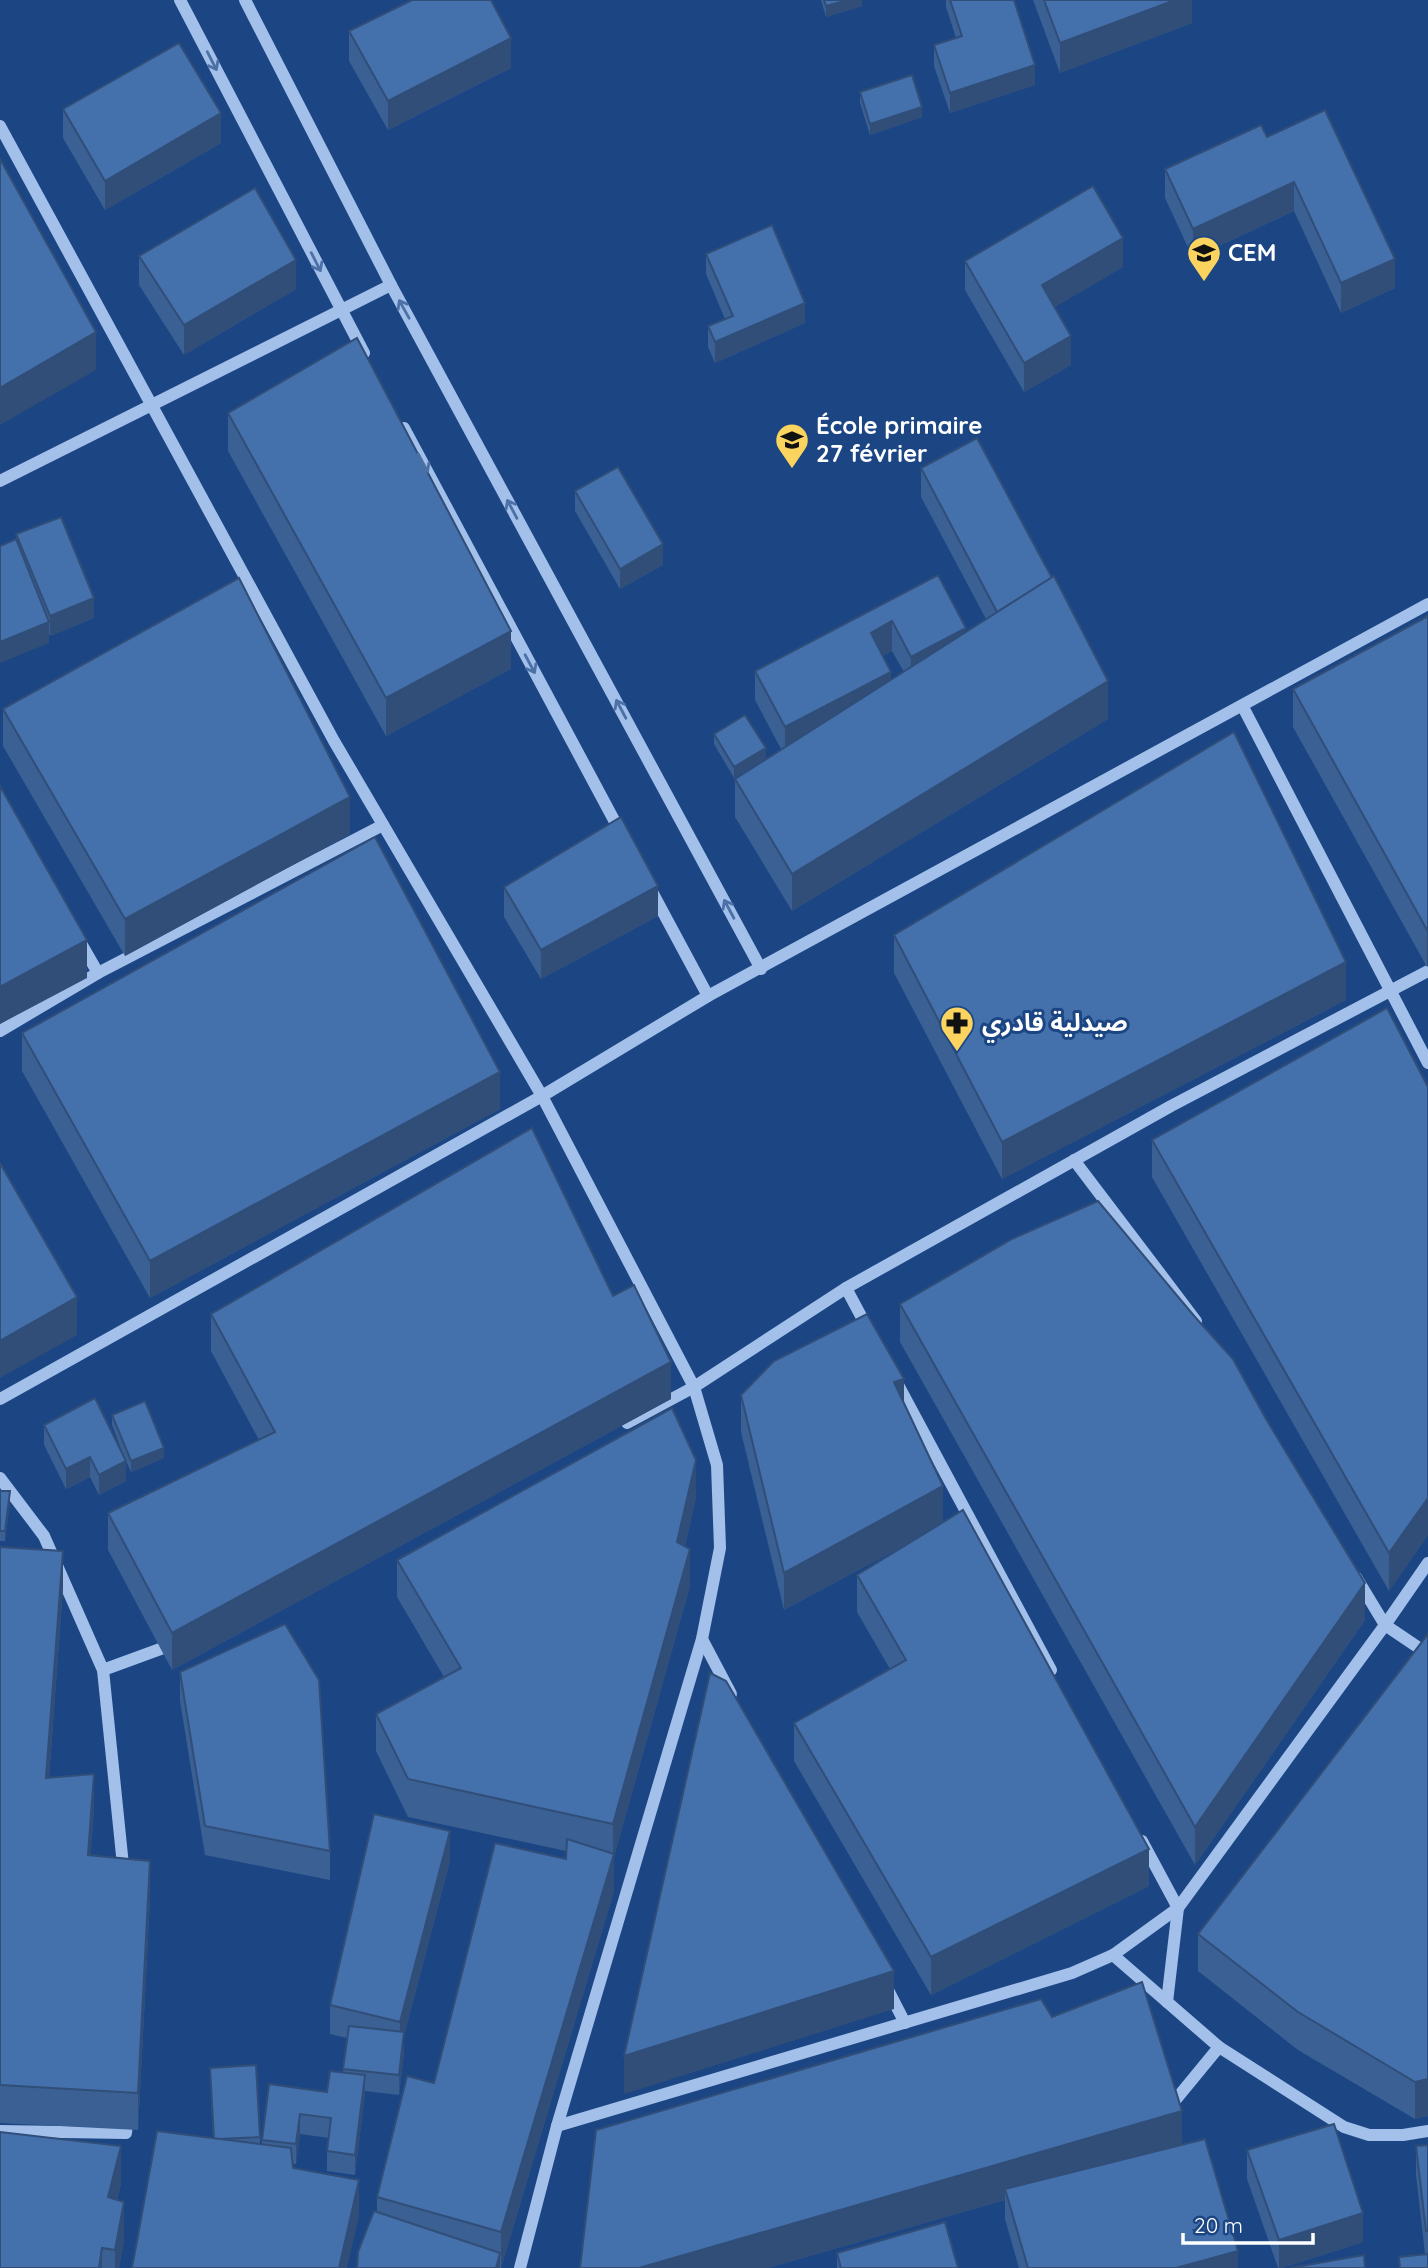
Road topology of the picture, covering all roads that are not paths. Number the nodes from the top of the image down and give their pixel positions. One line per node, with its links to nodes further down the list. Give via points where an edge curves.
1 (180, 0): 5 (street, one-way to 5)
2 (244, 0): 4 (street)
3 (0, 126): 7 (street)
4 (391, 285): 5 (street); 16 (street, one-way to 4)
5 (342, 311): 6 (street); 7 (street)
6 (368, 360)
7 (152, 405): 9 (street); 12 (street)
8 (401, 421): 13 (street, one-way to 13)
9 (0, 481)
10 (1428, 604): 11 (street)
11 (1243, 707): 16 (street); 19 (street)
12 (383, 825): 18 (street); 23 (street)
13 (630, 849)
14 (643, 874): 20 (street)
15 (70, 925): 18 (street)
16 (761, 969): 20 (street)
17 (1428, 971): 19 (street)
18 (98, 972): 21 (street)
19 (1392, 991): 22 (street); 24 (street)
20 (708, 996): 23 (street)
21 (0, 1031)
22 (1428, 1063)
23 (542, 1096): 29 (street); 30 (street)
24 (1074, 1160): 25 (street); 26 (street)
25 (846, 1288): 27 (street); 29 (street)
26 (1207, 1336)
27 (877, 1345)
28 (889, 1367): 40 (street)
29 (694, 1387): 31 (street); 37 (street, via 717,1465 720,1548)
30 (0, 1398)
31 (621, 1426)
32 (0, 1478): 39 (street, via 44,1536)
33 (1428, 1563): 35 (street)
34 (1350, 1568): 35 (street)
35 (1385, 1625): 38 (street); 44 (street)
36 (190, 1638): 39 (street)
37 (702, 1639): 41 (street); 52 (street)
38 (1428, 1654)
39 (103, 1670): 43 (street)
40 (1055, 1677)
41 (740, 1711)
42 (1139, 1835): 44 (street)
43 (125, 1885)
44 (1178, 1908): 45 (street); 47 (street)
45 (1113, 1955): 47 (street); 48 (street, via 1072,1973)
46 (880, 1975): 48 (street)
47 (1167, 2002): 49 (street)
48 (905, 2023): 52 (street)
49 (1219, 2047): 51 (street); 54 (street, via 1345,2127 1369,2135)
50 (130, 2095): 53 (street, via 126,2133)
51 (1162, 2116)
52 (557, 2126): 55 (street)
53 (0, 2131)
54 (1428, 2131)
55 (520, 2268)

